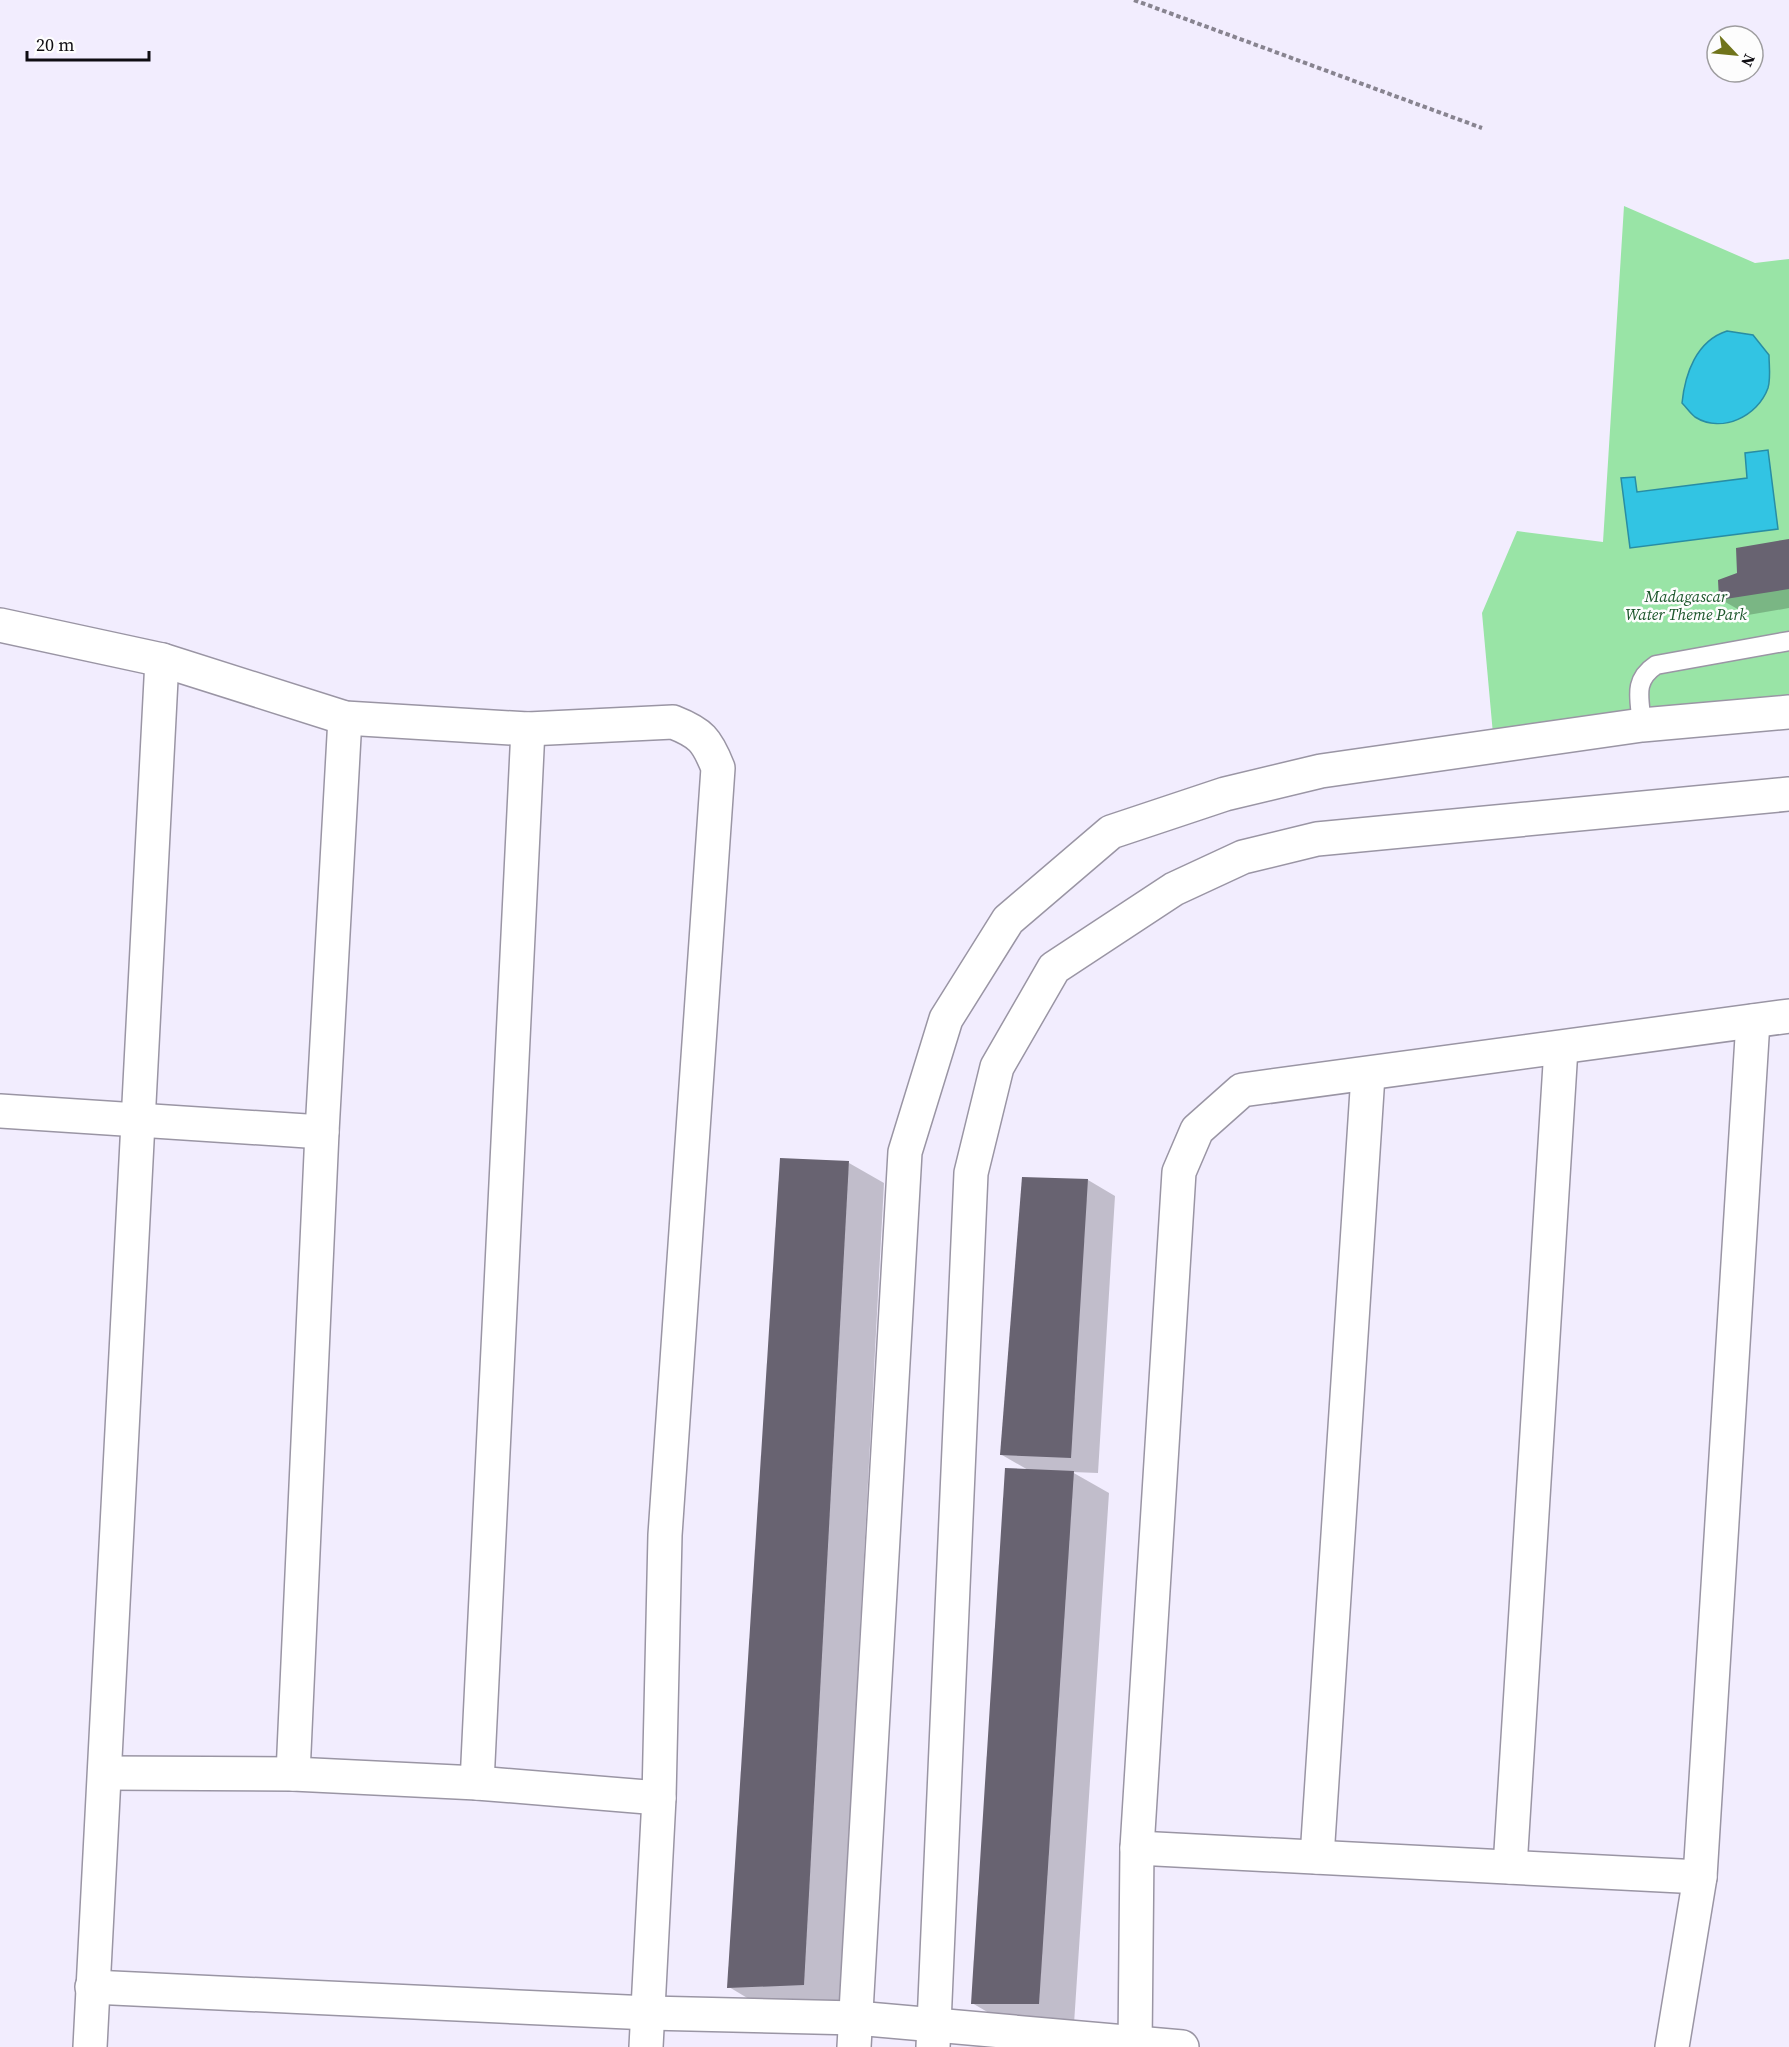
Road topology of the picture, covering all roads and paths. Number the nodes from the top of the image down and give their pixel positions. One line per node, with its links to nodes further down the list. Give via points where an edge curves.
1 (1134, 0): 2 (path)
2 (1482, 128)
3 (0, 625): 5 (street)
4 (1789, 641): 8 (lane, via 1656,664 1639,682)
5 (162, 660): 7 (street); 16 (street)
6 (1789, 712): 8 (street)
7 (345, 718): 9 (street); 17 (street)
8 (1642, 725): 28 (street, via 1321,771 1225,794 1111,832 1008,920 946,1018 905,1152)
9 (528, 729): 20 (street); 21 (street, via 673,722 692,729 707,742 718,768 665,1535)
10 (1789, 794): 29 (street, via 1317,839 1243,857 1174,889 1054,968 997,1067 971,1173)
11 (1789, 1016): 12 (street)
12 (1753, 1021): 13 (street); 25 (street)
13 (1561, 1048): 14 (street); 24 (street)
14 (1368, 1075): 22 (street, via 1242,1090 1197,1130 1179,1172); 23 (street)
15 (0, 1112): 16 (street)
16 (139, 1119): 17 (street); 18 (street)
17 (322, 1132): 19 (street)
18 (106, 1773): 19 (street); 26 (street)
19 (293, 1774): 20 (street)
20 (477, 1783): 21 (street)
21 (659, 1798): 27 (street)
22 (1137, 1848): 23 (street); 30 (street)
23 (1317, 1857): 24 (street)
24 (1510, 1867): 25 (street)
25 (1700, 1877): 34 (street)
26 (92, 1987): 27 (street); 31 (street)
27 (650, 2013): 28 (street); 32 (street)
28 (855, 2032): 29 (street)
29 (933, 2037): 30 (street)
30 (1135, 2045): 33 (street)
31 (90, 2047)
32 (646, 2047)
33 (1182, 2047)
34 (1672, 2047)

